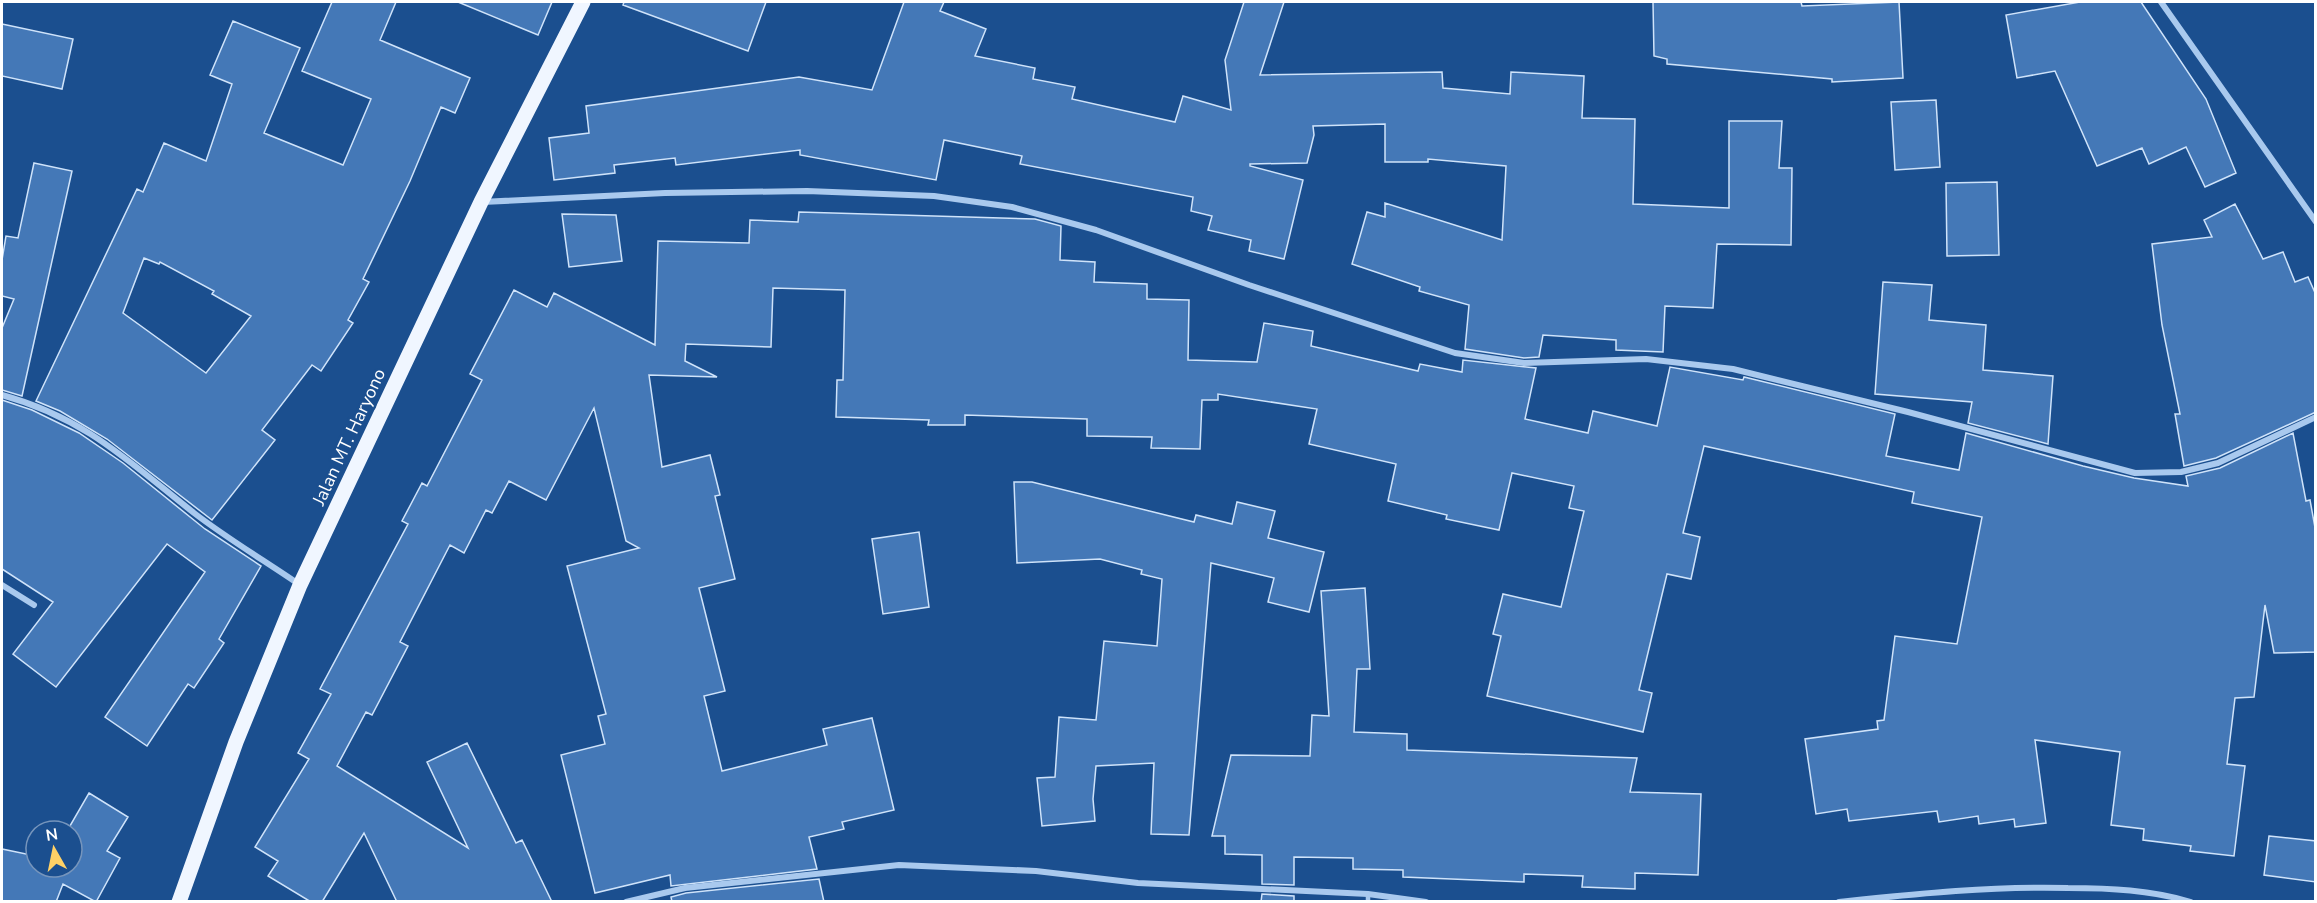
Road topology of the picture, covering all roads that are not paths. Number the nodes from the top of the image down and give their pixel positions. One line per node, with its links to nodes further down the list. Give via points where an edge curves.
1 (583, 2): 3 (main road, Jalan MT. Haryono)
2 (2161, 2): 4 (street)
3 (481, 202): 6 (street, via 807,191 934,196 1012,207 1096,230 1455,353 1524,363 1646,359 1733,369 2135,473 2181,472 2218,463); 8 (main road, Jalan MT. Haryono)
4 (2316, 222)
5 (2, 395): 8 (street, via 64,417 101,439 197,514)
6 (2316, 417)
7 (2, 585): 9 (street)
8 (300, 585): 11 (main road, Jalan MT. Haryono, via 236,742)
9 (34, 604)
10 (1368, 898): 12 (street, via 1138,883 1036,871 899,865 685,888); 13 (street)
11 (178, 902)
12 (626, 902)
13 (1426, 902)
14 (1839, 902): 15 (street, via 1978,888 2034,887 2118,889 2170,895)
15 (2191, 902)

